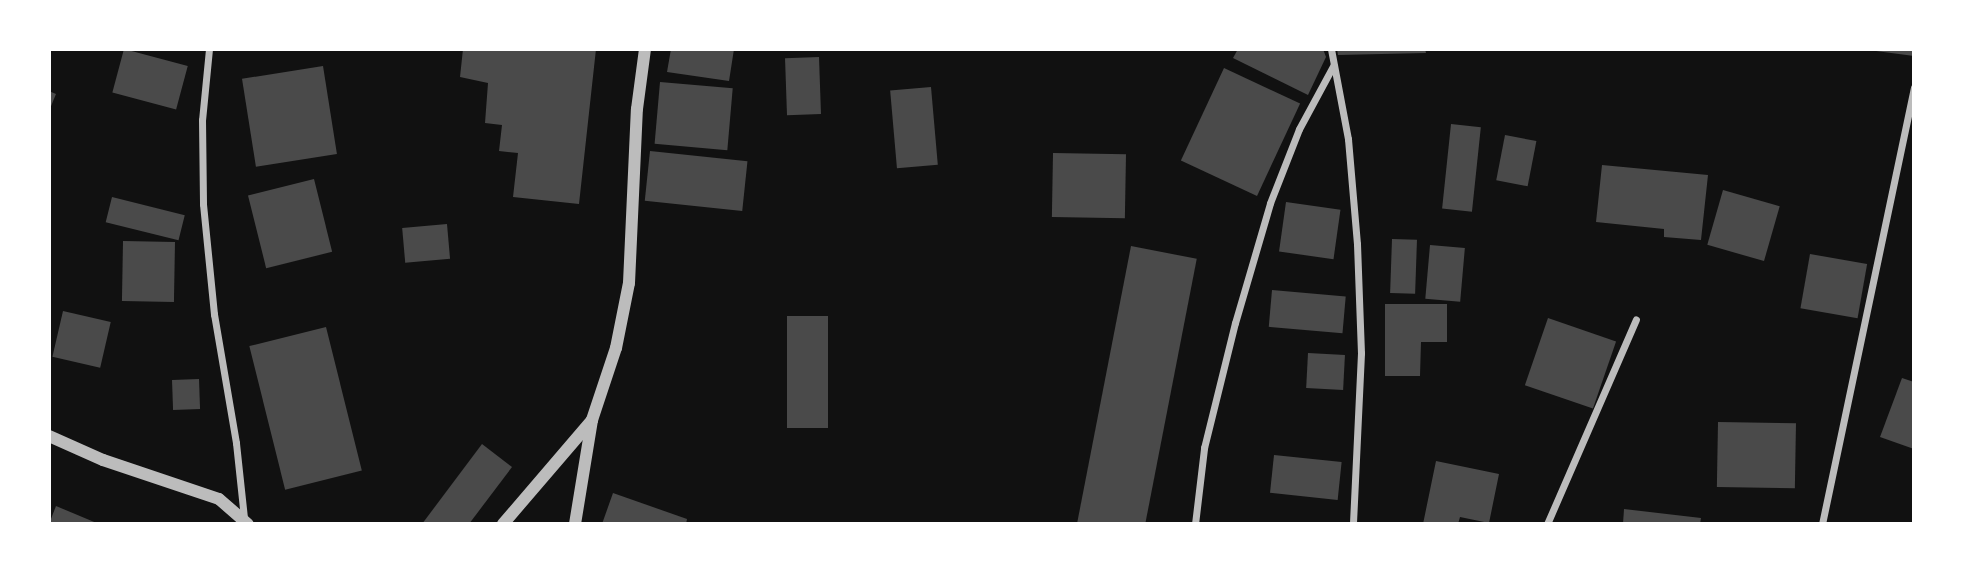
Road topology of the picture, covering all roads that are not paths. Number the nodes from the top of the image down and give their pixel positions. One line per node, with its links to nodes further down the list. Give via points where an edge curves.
1 (209, 49): 9 (street, via 202,120 202,204)
2 (645, 49): 7 (street, via 637,108 629,283 616,348)
3 (1331, 49): 4 (street)
4 (1333, 66): 12 (street, via 1299,129 1270,203 1204,448); 13 (street, via 1348,139 1357,244 1361,353)
5 (1914, 88): 15 (street)
6 (1636, 319): 14 (street)
7 (592, 420): 10 (street); 11 (street)
8 (49, 436): 9 (street, via 103,460 219,499)
9 (246, 521)
10 (503, 524)
11 (575, 524)
12 (1195, 524)
13 (1353, 524)
14 (1547, 524)
15 (1822, 524)

